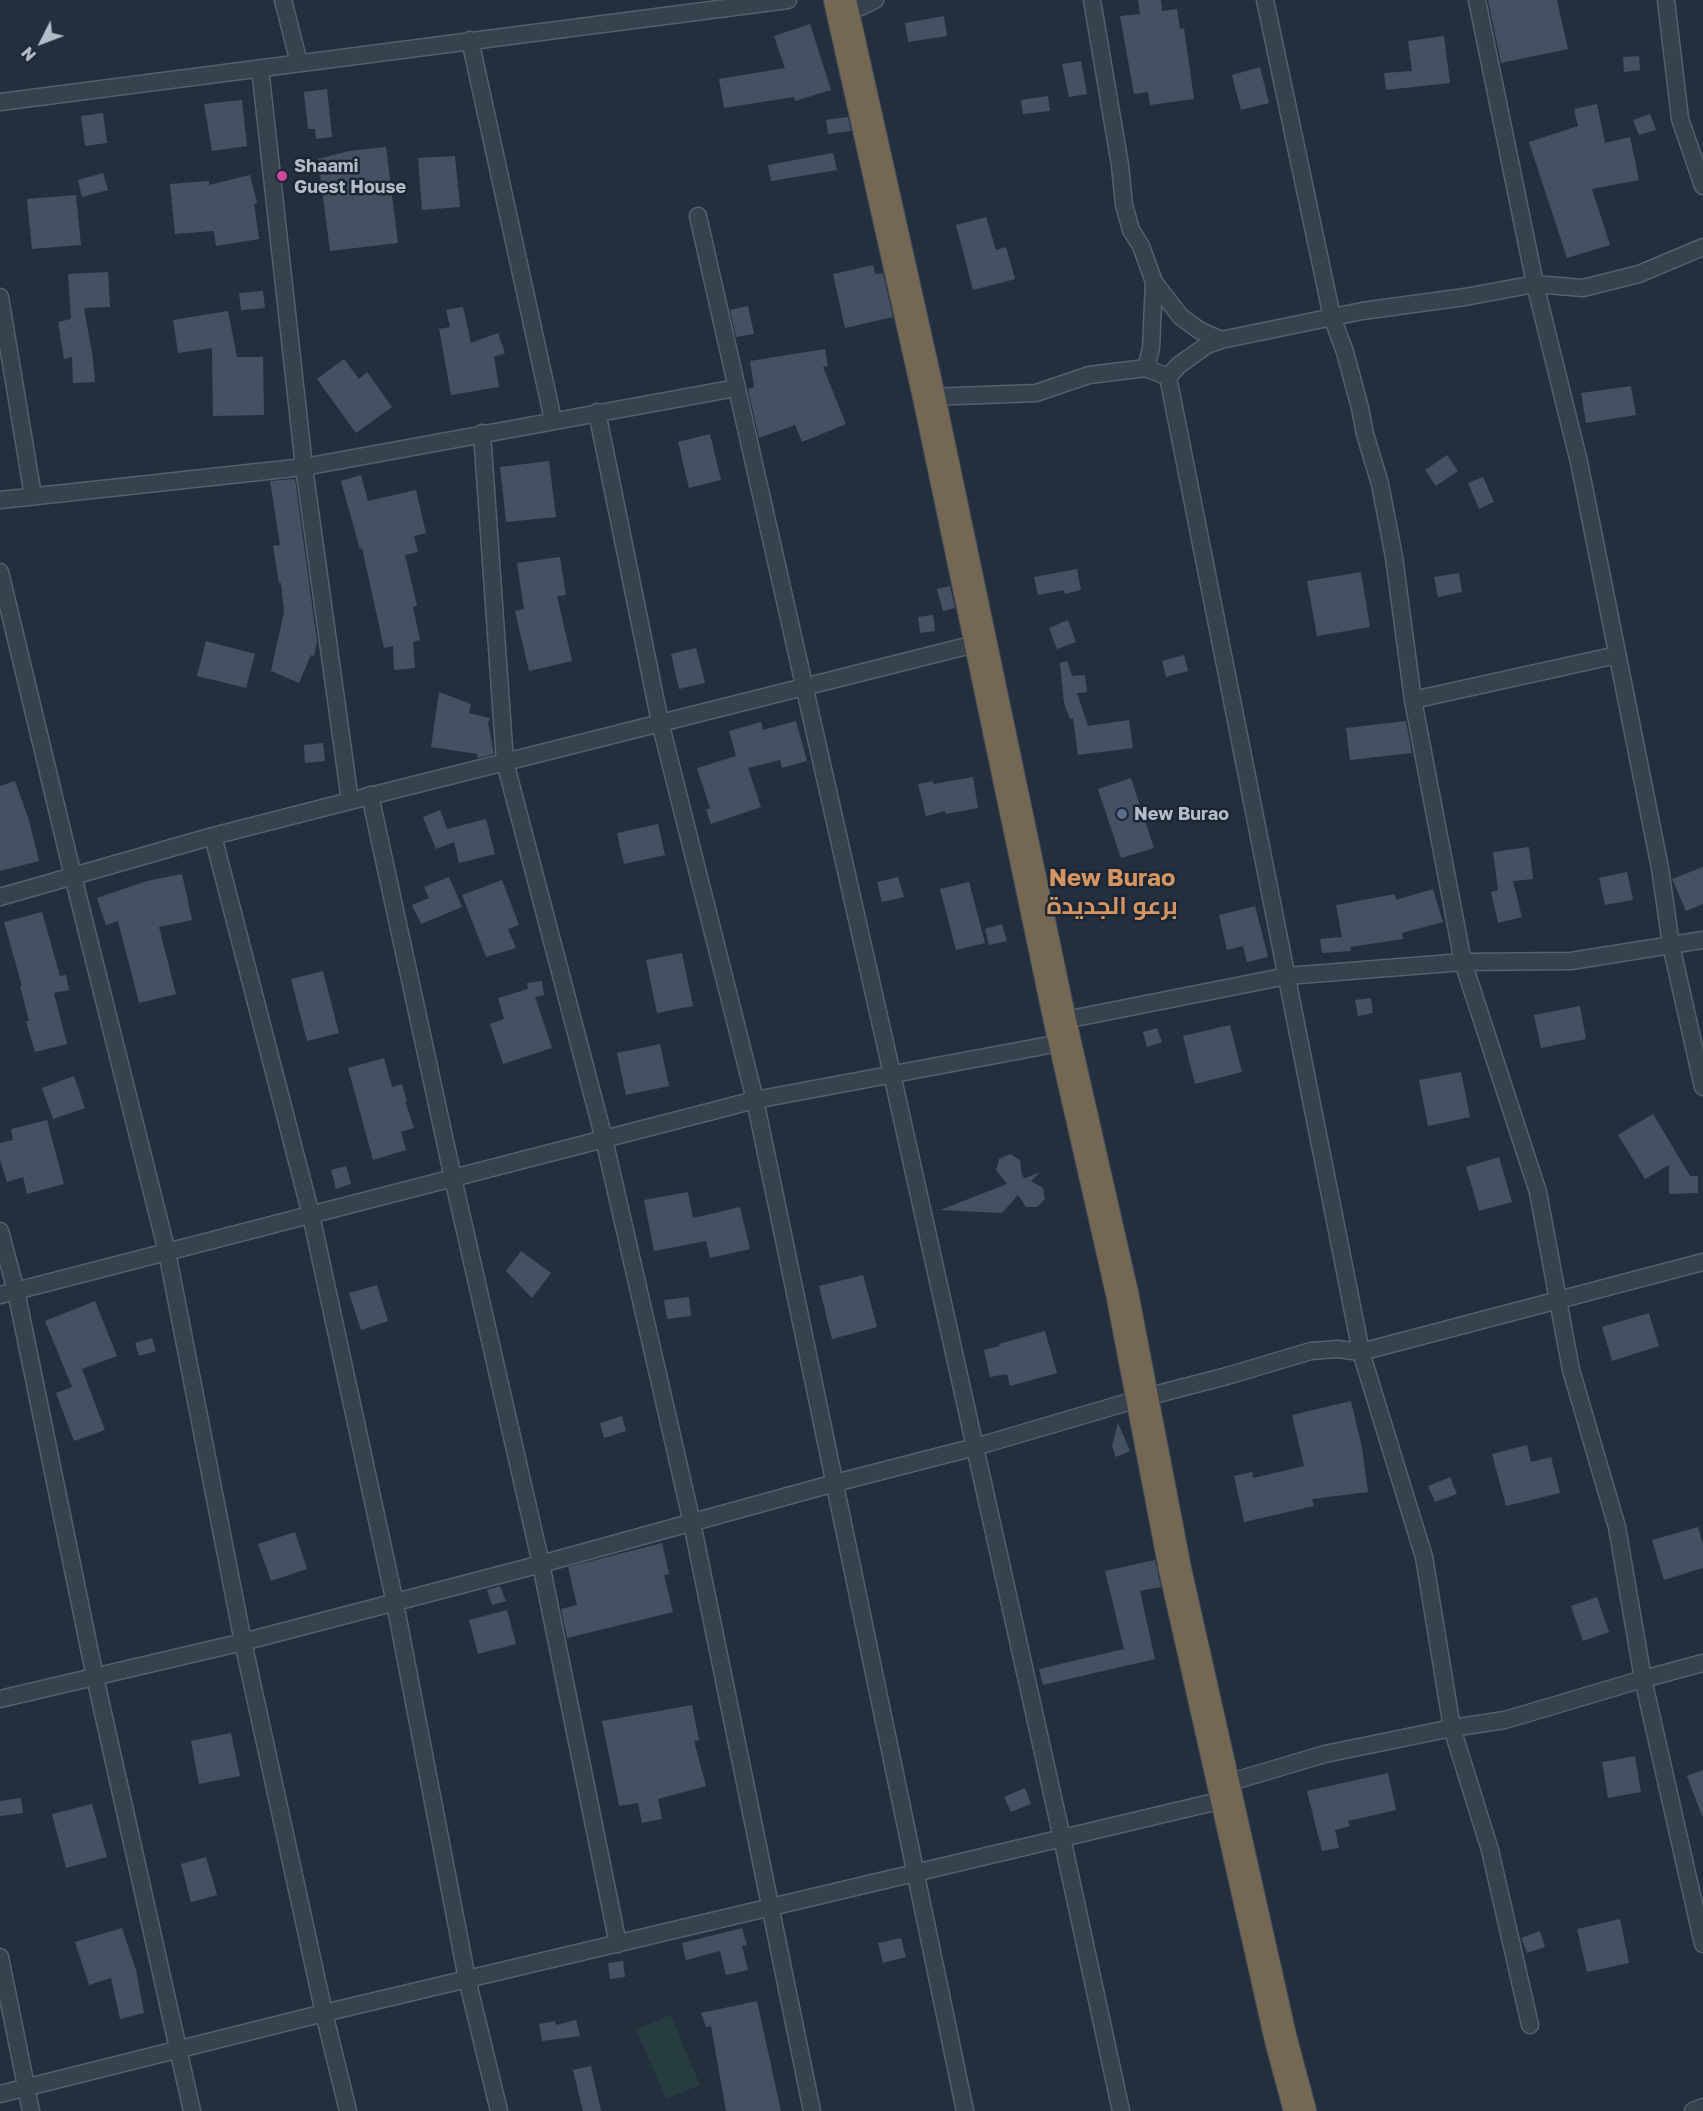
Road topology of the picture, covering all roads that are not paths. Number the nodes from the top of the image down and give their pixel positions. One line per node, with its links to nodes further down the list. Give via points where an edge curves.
1 (284, 0): 10 (street)
2 (788, 0): 9 (street)
3 (875, 0): 8 (street)
4 (1092, 0): 16 (street, via 1124,205)
5 (1266, 0): 19 (street)
6 (1477, 0): 17 (street)
7 (1666, 0): 13 (street, via 1680,119)
8 (842, 8): 24 (highway)
9 (470, 40): 10 (street); 26 (street)
10 (299, 63): 11 (street)
11 (260, 68): 12 (street); 28 (street)
12 (0, 102)
13 (1703, 186)
14 (698, 216): 23 (street)
15 (1703, 247): 17 (street, via 1639,274 1583,288)
16 (1154, 282): 20 (street, via 1181,317); 21 (street, via 1151,348)
17 (1535, 284): 19 (street); 33 (street, via 1579,462)
18 (0, 297): 29 (street)
19 (1332, 317): 20 (street); 35 (street, via 1380,484)
20 (1221, 340): 22 (street, via 1179,364)
21 (1146, 368): 22 (street); 24 (street, via 1089,375 1036,393)
22 (1168, 376): 46 (street)
23 (736, 388): 25 (street); 34 (street)
24 (929, 397): 32 (highway)
25 (597, 412): 26 (street); 36 (street)
26 (553, 420): 27 (street)
27 (482, 433): 28 (street); 37 (street)
28 (304, 466): 29 (street); 39 (street)
29 (33, 496): 30 (street)
30 (0, 500)
31 (0, 572): 41 (street)
32 (979, 643): 34 (street); 47 (highway)
33 (1617, 655): 35 (street); 44 (street, via 1660,868)
34 (803, 686): 36 (street); 48 (street)
35 (1413, 700): 45 (street)
36 (660, 722): 37 (street); 50 (street)
37 (505, 762): 38 (street); 51 (street)
38 (370, 795): 39 (street); 52 (street)
39 (350, 801): 40 (street)
40 (213, 836): 41 (street); 53 (street)
41 (73, 876): 42 (street); 55 (street)
42 (0, 897)
43 (1703, 940): 44 (street)
44 (1671, 945): 45 (street, via 1571,961); 49 (street)
45 (1463, 962): 46 (street); 58 (street, via 1538,1192)
46 (1287, 976): 47 (street); 59 (street)
47 (1062, 1032): 48 (street); 60 (highway)
48 (892, 1074): 50 (street); 61 (street)
49 (1703, 1087)
50 (755, 1100): 51 (street); 62 (street)
51 (604, 1139): 52 (street); 63 (street)
52 (453, 1178): 53 (street); 64 (street)
53 (311, 1215): 55 (street); 65 (street)
54 (0, 1231): 57 (street)
55 (167, 1252): 57 (street); 66 (street)
56 (1703, 1262): 58 (street)
57 (8, 1293): 68 (street)
58 (1558, 1299): 59 (street); 69 (street, via 1572,1370 1617,1527)
59 (1361, 1352): 60 (street, via 1311,1351); 71 (street, via 1424,1557)
60 (1142, 1398): 61 (street); 72 (highway, via 1175,1569)
61 (975, 1447): 62 (street); 73 (street)
62 (834, 1483): 63 (street); 74 (street)
63 (692, 1523): 64 (street); 75 (street)
64 (541, 1564): 65 (street); 76 (street)
65 (395, 1603): 66 (street); 79 (street)
66 (243, 1642): 68 (street); 80 (street)
67 (1703, 1663): 69 (street)
68 (94, 1677): 70 (street); 82 (street)
69 (1643, 1679): 71 (street, via 1505,1720); 77 (street)
70 (0, 1699)
71 (1452, 1728): 72 (street, via 1325,1754); 81 (street, via 1490,1850)
72 (1226, 1791): 73 (street); 93 (highway)
73 (1062, 1838): 74 (street); 92 (street)
74 (915, 1874): 75 (street); 91 (street)
75 (771, 1908): 76 (street); 90 (street)
76 (618, 1944): 79 (street)
77 (1703, 1944)
78 (0, 1957): 83 (street)
79 (467, 1979): 80 (street); 89 (street)
80 (324, 2013): 82 (street); 88 (street)
81 (1530, 2025)
82 (179, 2050): 83 (street); 87 (street)
83 (26, 2088): 84 (street); 86 (street)
84 (0, 2094)
85 (1703, 2107): 94 (street)
86 (31, 2111)
87 (192, 2111)
88 (348, 2111)
89 (499, 2111)
90 (812, 2111)
91 (964, 2111)
92 (1121, 2111)
93 (1300, 2111)
94 (1692, 2111)

